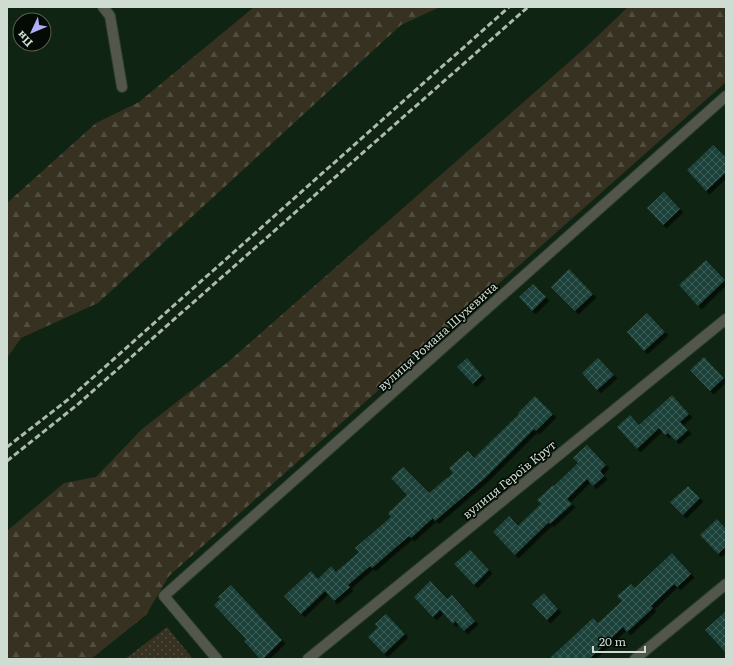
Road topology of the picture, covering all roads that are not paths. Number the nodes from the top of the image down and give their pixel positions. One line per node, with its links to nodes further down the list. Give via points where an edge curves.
1 (103, 7): 2 (street, via 110,16)
2 (122, 87)
3 (726, 96): 6 (street, вулиця Романа Шухевича, via 164,596)
4 (726, 319): 7 (street, вулиця Героїв Крут)
5 (726, 584): 8 (street)
6 (217, 659)
7 (308, 659)
8 (635, 659)

